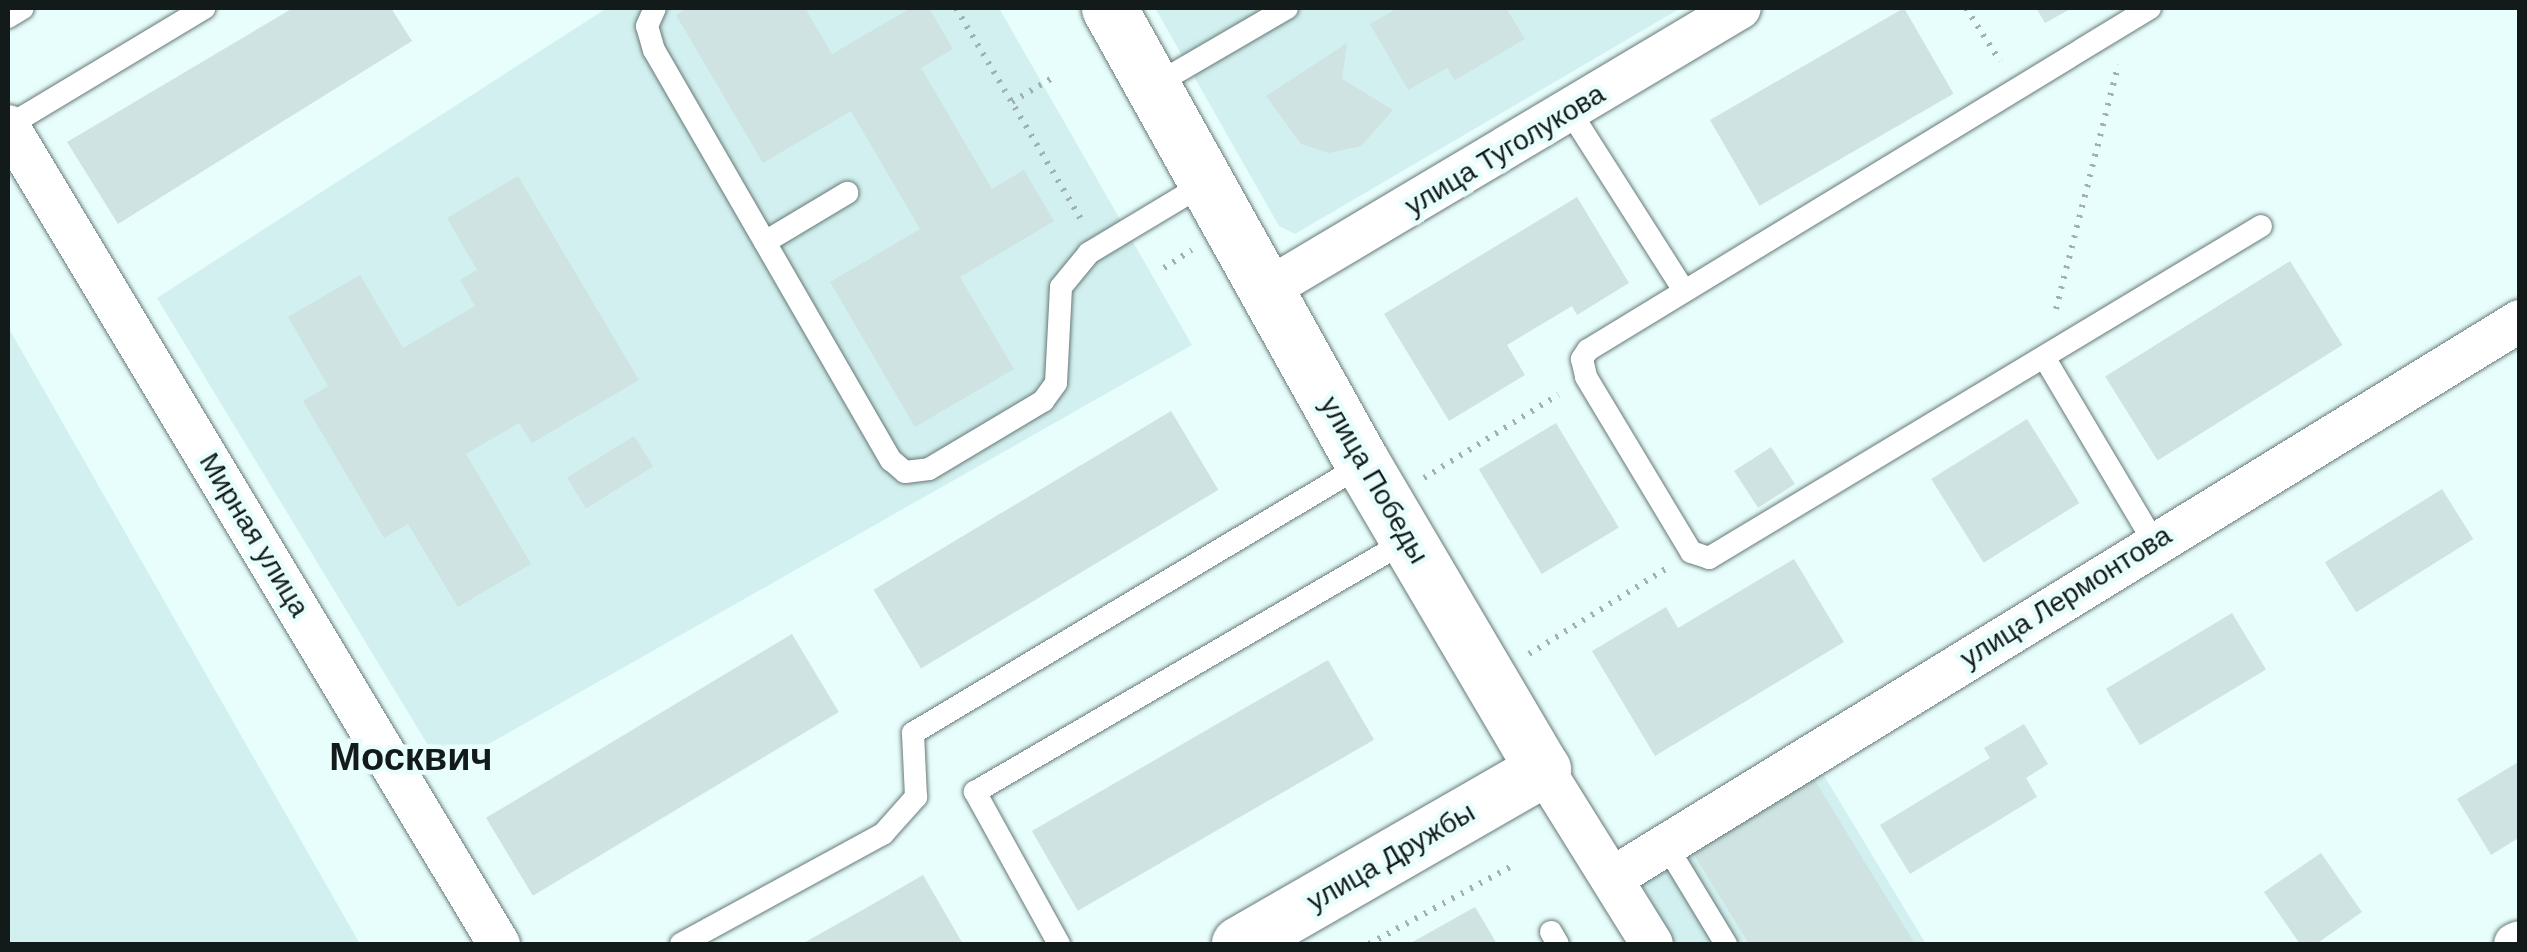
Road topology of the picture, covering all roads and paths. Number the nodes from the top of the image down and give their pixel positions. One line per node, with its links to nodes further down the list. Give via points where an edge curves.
1 (23, 8): 10 (lane)
2 (204, 8): 17 (lane)
3 (655, 8): 21 (lane, via 647,26 654,50)
4 (956, 8): 15 (path)
5 (1109, 8): 13 (street, улица Победы)
6 (1288, 8): 13 (lane)
7 (1740, 8): 16 (street, улица Туголукова)
8 (1966, 8): 14 (path)
9 (2150, 8): 11 (lane)
10 (8, 17)
11 (2129, 20): 14 (lane); 26 (path)
12 (1054, 78): 15 (path)
13 (1153, 86): 18 (street, улица Победы)
14 (2016, 88): 24 (lane)
15 (1012, 102): 22 (path)
16 (1569, 110): 23 (street, улица Туголукова); 24 (lane)
17 (8, 126): 38 (street, Мирная улица)
18 (1208, 182): 22 (lane); 23 (street, улица Победы)
19 (847, 193): 21 (lane)
20 (2261, 226): 26 (lane)
21 (765, 242): 22 (lane, via 890,460 905,472 929,469 1043,401 1056,383 1062,287)
22 (1098, 248)
23 (1268, 289): 28 (street, улица Победы)
24 (1683, 290): 27 (lane, via 1588,350 1582,359)
25 (2520, 321): 31 (street, улица Лермонтова)
26 (2044, 357): 31 (lane); 32 (lane, via 1709,558)
27 (1586, 377): 29 (path); 32 (lane)
28 (1364, 464): 30 (street, улица Победы); 39 (lane, via 913,734 916,796 883,834)
29 (1415, 484)
30 (1408, 540): 34 (street, улица Победы); 40 (lane, via 976,792)
31 (2154, 542): 35 (street, улица Лермонтова)
32 (1691, 552): 33 (path)
33 (1520, 660)
34 (1543, 769): 37 (street, улица Победы); 41 (street, улица Дружбы)
35 (1666, 845): 37 (street, улица Лермонтова); 44 (lane)
36 (1512, 866): 42 (path)
37 (1614, 877): 43 (street, улица Победы)
38 (499, 944)
39 (681, 944)
40 (1059, 944)
41 (1239, 944)
42 (1370, 944)
43 (1652, 944)
44 (1726, 944)

